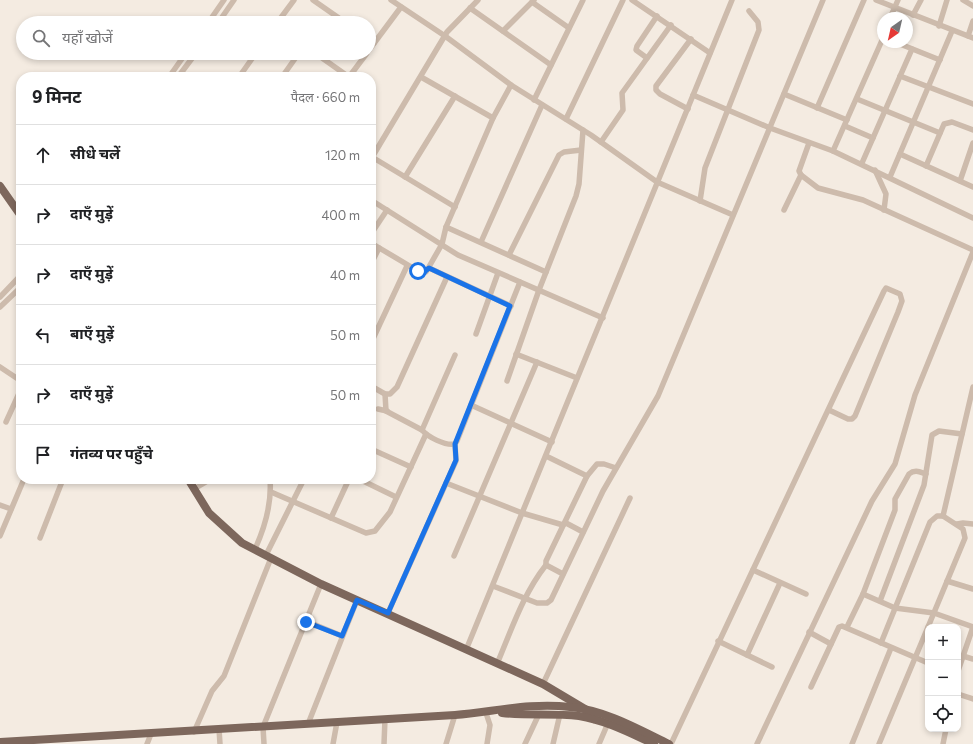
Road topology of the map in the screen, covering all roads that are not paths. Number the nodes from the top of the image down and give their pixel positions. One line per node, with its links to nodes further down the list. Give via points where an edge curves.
1 (224, 0): 27 (street)
2 (234, 0): 28 (street)
3 (294, 0): 29 (street)
4 (313, 0): 30 (street)
5 (391, 0): 20 (street)
6 (478, 0): 22 (street)
7 (583, 0): 35 (street)
8 (623, 0): 76 (street)
9 (632, 0): 31 (street)
10 (732, 0): 44 (street)
11 (824, 0): 64 (street)
12 (864, 0): 71 (street)
13 (876, 0): 21 (street)
14 (898, 0): 21 (street)
15 (921, 0): 26 (street)
16 (947, 0): 34 (street)
17 (963, 0): 19 (street)
18 (533, 1): 35 (street); 37 (street)
19 (973, 6)
20 (401, 7): 38 (street); 39 (street)
21 (894, 7): 24 (street); 25 (street)
22 (470, 8): 37 (street); 39 (street)
23 (749, 11): 73 (street, via 758,22 759,30)
24 (892, 12)
25 (906, 12)
26 (913, 15): 34 (street)
27 (213, 16)
28 (223, 16)
29 (282, 16)
30 (336, 16)
31 (657, 16): 33 (street); 45 (street, via 636,50)
32 (973, 21): 40 (street)
33 (671, 25): 41 (street); 45 (street)
34 (939, 26): 36 (street)
35 (569, 28): 53 (street)
36 (952, 31): 40 (street); 52 (street)
37 (503, 32): 53 (street)
38 (376, 36)
39 (445, 36): 61 (street); 62 (street)
40 (970, 37)
41 (691, 39): 44 (street); 72 (street, via 656,86 660,94)
42 (879, 48): 67 (street)
43 (912, 49): 52 (street); 60 (street)
44 (710, 53): 65 (street)
45 (647, 58): 85 (street, via 622,93 623,110)
46 (181, 60): 54 (street)
47 (191, 60): 55 (street)
48 (251, 60): 56 (street)
49 (294, 60): 57 (street)
50 (325, 60): 58 (street)
51 (362, 60): 59 (street)
52 (940, 60): 63 (street)
53 (551, 65): 68 (street)
54 (173, 72)
55 (182, 72)
56 (243, 72)
57 (286, 72)
58 (342, 72)
59 (353, 72)
60 (900, 76): 63 (street); 74 (street)
61 (421, 77): 66 (street); 88 (street)
62 (511, 85): 68 (street); 75 (street)
63 (929, 87): 69 (street); 78 (street)
64 (784, 94): 71 (street); 80 (street)
65 (693, 95): 72 (street); 73 (street)
66 (454, 96): 75 (street); 97 (street)
67 (857, 99): 74 (street); 77 (street)
68 (534, 100): 70 (street)
69 (973, 104)
70 (542, 105): 76 (street); 114 (street)
71 (817, 108): 77 (street)
72 (688, 109): 100 (street)
73 (728, 110): 80 (street); 103 (street, via 705,168)
74 (885, 111): 78 (street); 84 (street)
75 (493, 118): 105 (street)
76 (566, 119): 81 (street)
77 (847, 120): 79 (street)
78 (914, 123): 83 (street); 91 (street)
79 (845, 126): 84 (street); 90 (street)
80 (770, 128): 86 (street); 110 (street)
81 (583, 130): 85 (street); 89 (street)
82 (973, 130): 83 (street, via 948,122)
83 (940, 133): 94 (street)
84 (872, 138): 93 (street)
85 (601, 142): 100 (street)
86 (809, 143): 90 (street); 96 (street, via 799,171)
87 (973, 143): 99 (street)
88 (376, 144)
89 (581, 150): 120 (street, via 558,155); 124 (street, via 577,190)
90 (834, 151): 93 (street)
91 (900, 154): 94 (street); 98 (street)
92 (376, 160): 97 (street)
93 (862, 163): 95 (street)
94 (926, 166): 99 (street)
95 (875, 170): 98 (street); 109 (street, via 886,194)
96 (801, 175): 108 (street); 109 (street, via 818,188 863,200)
97 (405, 176): 105 (street)
98 (890, 177): 111 (street)
99 (960, 181): 102 (street)
100 (657, 182): 103 (street); 135 (street)
101 (0, 186): 106 (main road)
102 (973, 187)
103 (700, 201): 110 (street)
104 (376, 203): 107 (street)
105 (455, 206): 113 (street)
106 (16, 209)
107 (386, 210): 112 (street); 115 (street)
108 (784, 210)
109 (884, 210): 118 (street)
110 (734, 215): 164 (street, via 653,406)
111 (973, 218)
112 (376, 226)
113 (446, 227): 114 (street); 115 (street)
114 (481, 242): 120 (street)
115 (442, 244): 123 (street); 125 (street, via 458,255)
116 (376, 246): 117 (street)
117 (379, 248): 119 (street); 122 (street)
118 (973, 251): 121 (street)
119 (376, 254)
120 (509, 255): 124 (street)
121 (971, 263): 216 (street, via 915,396 895,464 876,494)
122 (407, 266): 123 (street, via 423,273); 136 (street)
123 (429, 268): 126 (street)
124 (546, 272): 129 (street)
125 (498, 273): 128 (street); 132 (street)
126 (447, 277): 132 (street); 147 (street, via 397,387 390,394)
127 (16, 280): 131 (street)
128 (520, 282): 129 (street); 133 (street)
129 (539, 290): 135 (street); 139 (street)
130 (16, 292): 134 (street)
131 (0, 297)
132 (489, 297): 133 (street); 137 (street)
133 (510, 306): 149 (street)
134 (0, 307)
135 (603, 318): 143 (street)
136 (376, 332)
137 (476, 334)
138 (455, 354): 157 (street)
139 (516, 354): 140 (street); 144 (street)
140 (538, 362): 143 (street); 156 (street)
141 (0, 367): 142 (street)
142 (16, 378)
143 (577, 378): 159 (street)
144 (507, 382)
145 (973, 387): 153 (street)
146 (376, 389): 147 (street)
147 (385, 394): 152 (street)
148 (16, 400): 155 (street)
149 (471, 406): 156 (street); 160 (street)
150 (378, 409): 152 (street)
151 (829, 410): 151 (street, via 884,290 886,288 900,294 902,301 898,312 855,416 848,419); 197 (street)
152 (387, 411): 157 (street)
153 (966, 416): 154 (street); 158 (street)
154 (973, 418)
155 (6, 422)
156 (511, 424): 159 (street); 179 (street)
157 (424, 432): 160 (street, via 450,445); 163 (street)
158 (962, 434): 165 (street, via 935,432 931,440); 185 (street)
159 (552, 442): 162 (street)
160 (455, 444): 167 (street, via 457,457)
161 (376, 451): 163 (street)
162 (546, 456): 166 (street); 184 (street)
163 (411, 468): 178 (street)
164 (616, 468): 166 (street, via 596,464); 190 (street)
165 (926, 474): 205 (street, via 912,471 895,499 895,510); 208 (street)
166 (587, 476): 189 (street)
167 (446, 483): 179 (street); 210 (street)
168 (22, 484): 183 (street)
169 (61, 484): 192 (street)
170 (191, 484): 176 (main road)
171 (202, 484): 176 (street)
172 (270, 484): 177 (street)
173 (302, 484): 181 (street)
174 (347, 484): 186 (street)
175 (369, 484): 178 (street)
176 (194, 489): 193 (main road, via 209,513 236,538)
177 (271, 492): 181 (street); 193 (street, via 265,527)
178 (396, 497): 186 (street, via 387,516 375,531 366,533)
179 (480, 497): 184 (street); 195 (street)
180 (630, 498): 232 (street)
181 (294, 500): 186 (street); 194 (street)
182 (0, 505): 183 (street)
183 (11, 509): 191 (street)
184 (522, 513): 189 (street); 202 (street)
185 (943, 516): 187 (street); 209 (street, via 937,516 930,522)
186 (331, 518)
187 (957, 524): 188 (street); 199 (street, via 963,529 965,538)
188 (973, 524)
189 (563, 525): 190 (street, via 566,523); 196 (street)
190 (583, 532): 198 (street)
191 (0, 536)
192 (40, 538)
193 (255, 549): 194 (main road)
194 (269, 556): 201 (main road); 248 (street, via 224,676 212,691)
195 (454, 556)
196 (546, 565): 198 (street); 206 (street)
197 (753, 570): 200 (street); 219 (street)
198 (563, 574): 206 (street, via 551,600 547,603)
199 (947, 581): 203 (street); 211 (street)
200 (780, 583): 204 (street); 224 (street)
201 (321, 584): 207 (main road); 212 (street)
202 (493, 586): 206 (street); 223 (street)
203 (973, 590)
204 (806, 594)
205 (862, 594): 208 (street); 214 (street)
206 (526, 598): 230 (street)
207 (357, 600): 210 (main road); 218 (street)
208 (880, 601): 209 (street)
209 (895, 608): 211 (street); 220 (street)
210 (388, 613): 223 (main road)
211 (934, 613): 213 (street); 215 (street)
212 (306, 622): 218 (street); 246 (street)
213 (929, 624)
214 (847, 627): 220 (street); 221 (street, via 839,627)
215 (973, 627): 225 (street)
216 (809, 632): 221 (street); 264 (street)
217 (925, 634): 226 (street)
218 (342, 636): 245 (street)
219 (718, 641): 224 (street); 263 (street)
220 (881, 643): 222 (street)
221 (831, 644): 233 (street)
222 (891, 648): 226 (street); 265 (street)
223 (466, 650): 230 (main road)
224 (747, 655): 231 (street)
225 (963, 656): 227 (street); 229 (street)
226 (915, 658): 228 (street); 266 (street)
227 (973, 659)
228 (925, 662)
229 (961, 662)
230 (497, 664): 232 (main road)
231 (772, 668)
232 (543, 684): 236 (main road)
233 (811, 687)
234 (961, 695): 235 (street)
235 (973, 699)
236 (585, 709): 237 (main road, via 531,706); 242 (main road); 263 (main road)
237 (490, 712): 238 (main road); 240 (main road); 258 (street)
238 (539, 714): 239 (main road); 259 (street)
239 (560, 714): 242 (main road); 260 (street)
240 (455, 715): 241 (main road); 257 (street)
241 (385, 719): 243 (main road); 256 (street)
242 (594, 719): 244 (main road)
243 (336, 722): 245 (main road); 255 (street)
244 (608, 723): 261 (street); 262 (main road)
245 (308, 724): 246 (main road)
246 (263, 727): 247 (main road); 254 (street)
247 (219, 729): 248 (main road); 253 (street)
248 (194, 732): 250 (main road)
249 (945, 732): 267 (street)
250 (151, 734): 251 (main road); 252 (street)
251 (0, 742)
252 (147, 744)
253 (220, 744)
254 (264, 744)
255 (333, 744)
256 (384, 744)
257 (446, 744)
258 (487, 744)
259 (525, 744)
260 (553, 744)
261 (599, 744)
262 (654, 744)
263 (670, 744)
264 (757, 744)
265 (852, 744)
266 (878, 744)
267 (943, 744)

